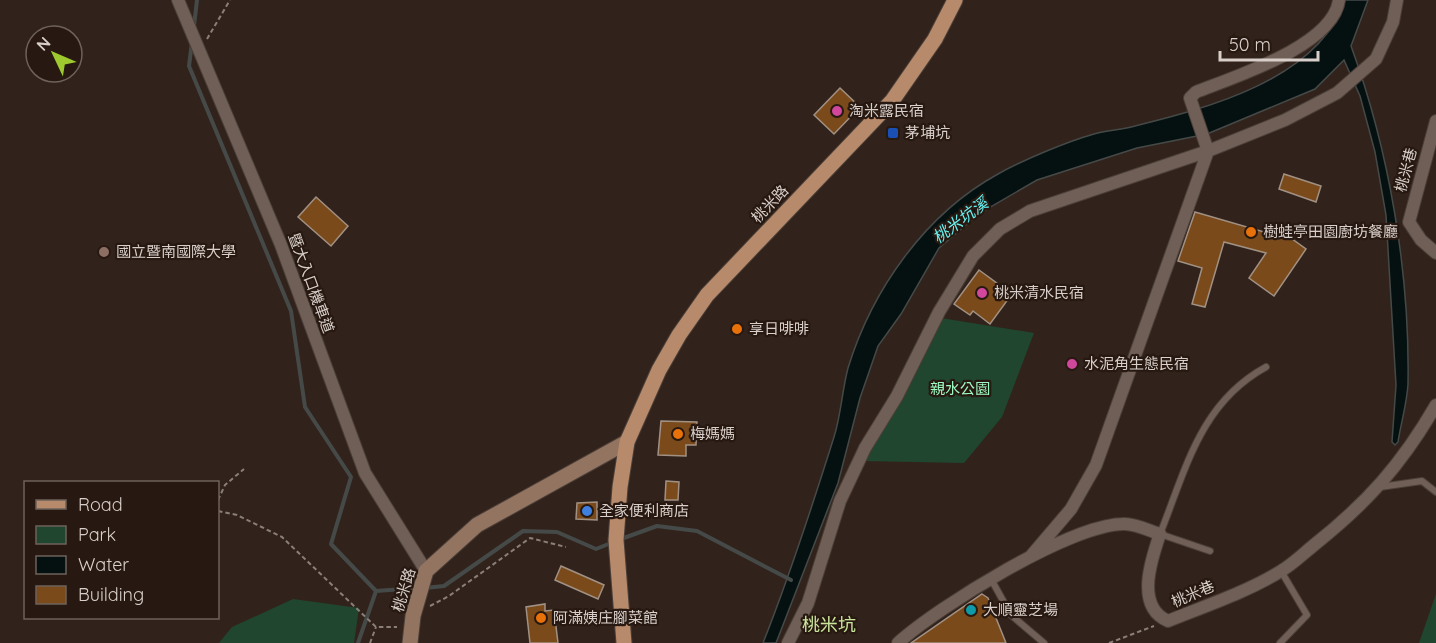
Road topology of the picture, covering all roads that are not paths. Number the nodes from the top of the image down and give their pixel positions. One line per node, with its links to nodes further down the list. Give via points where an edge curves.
1 (178, 0): 16 (street, 暨大入口機車道, via 281,245 364,473)
2 (955, 0): 10 (main road, 桃米路, via 935,39 892,101 707,295 659,370)
3 (1339, 0): 6 (street, via 1330,21 1293,52 1196,92 1190,98)
4 (1397, 0): 6 (street, via 1393,22 1376,59 1337,93 1285,120)
5 (1436, 121): 7 (street, 桃米巷, via 1409,222 1420,240)
6 (1206, 146): 15 (street, via 1096,465 1071,509); 21 (street, via 1030,211 1000,229 973,256 865,448 840,501 808,603)
7 (1436, 254)
8 (1266, 367): 13 (lane, via 1231,391 1193,445)
9 (1436, 405): 11 (street, 桃米巷)
10 (627, 442): 16 (street, 桃米路, via 477,525); 20 (main road, 桃米路, via 616,540)
11 (1380, 487): 12 (lane, via 1422,481); 17 (street, 桃米巷)
12 (1436, 492)
13 (1160, 534): 14 (lane); 15 (street, via 1125,524 1093,531); 17 (street, 桃米巷, via 1151,562 1150,608 1168,621)
14 (1210, 551)
15 (1027, 560): 18 (street)
16 (426, 571): 19 (street, 桃米路)
17 (1281, 571): 24 (lane, via 1307,615)
18 (991, 578): 22 (street, via 914,628); 23 (lane, via 1011,615)
19 (412, 629)
20 (624, 643)
21 (788, 643)
22 (898, 643)
23 (1044, 643)
24 (1280, 643)

